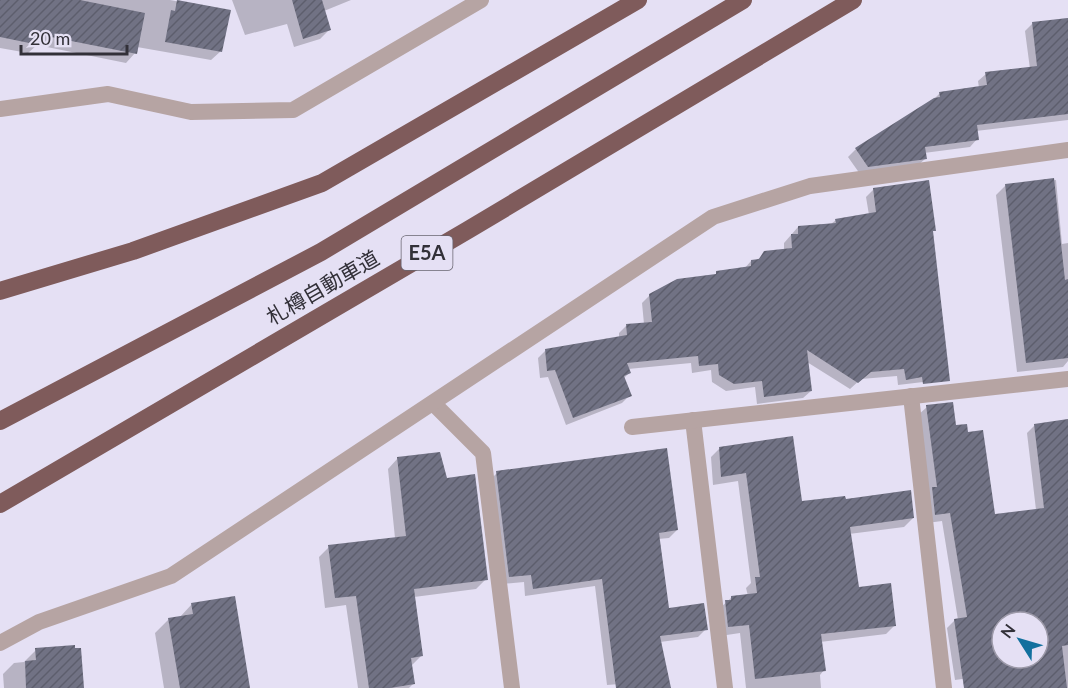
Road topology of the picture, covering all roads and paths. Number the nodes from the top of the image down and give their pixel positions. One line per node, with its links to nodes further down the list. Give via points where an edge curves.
1 (481, 0): 5 (street, via 293,110 191,112 108,94)
2 (638, 0): 7 (highway, via 322,183 133,251)
3 (743, 0): 12 (highway, 札樽自動車道 / E5A, via 321,252)
4 (853, 0): 14 (highway, 札樽自動車道 / E5A)
5 (0, 108)
6 (1068, 150): 10 (street, via 810,186 713,217)
7 (0, 291)
8 (1068, 379): 9 (street)
9 (911, 396): 11 (street); 18 (street)
10 (433, 402): 15 (street, via 171,576 39,622); 16 (street, via 483,453)
11 (693, 420): 13 (street); 17 (street)
12 (0, 421)
13 (633, 427)
14 (0, 504)
15 (0, 643)
16 (512, 688)
17 (725, 688)
18 (944, 688)

